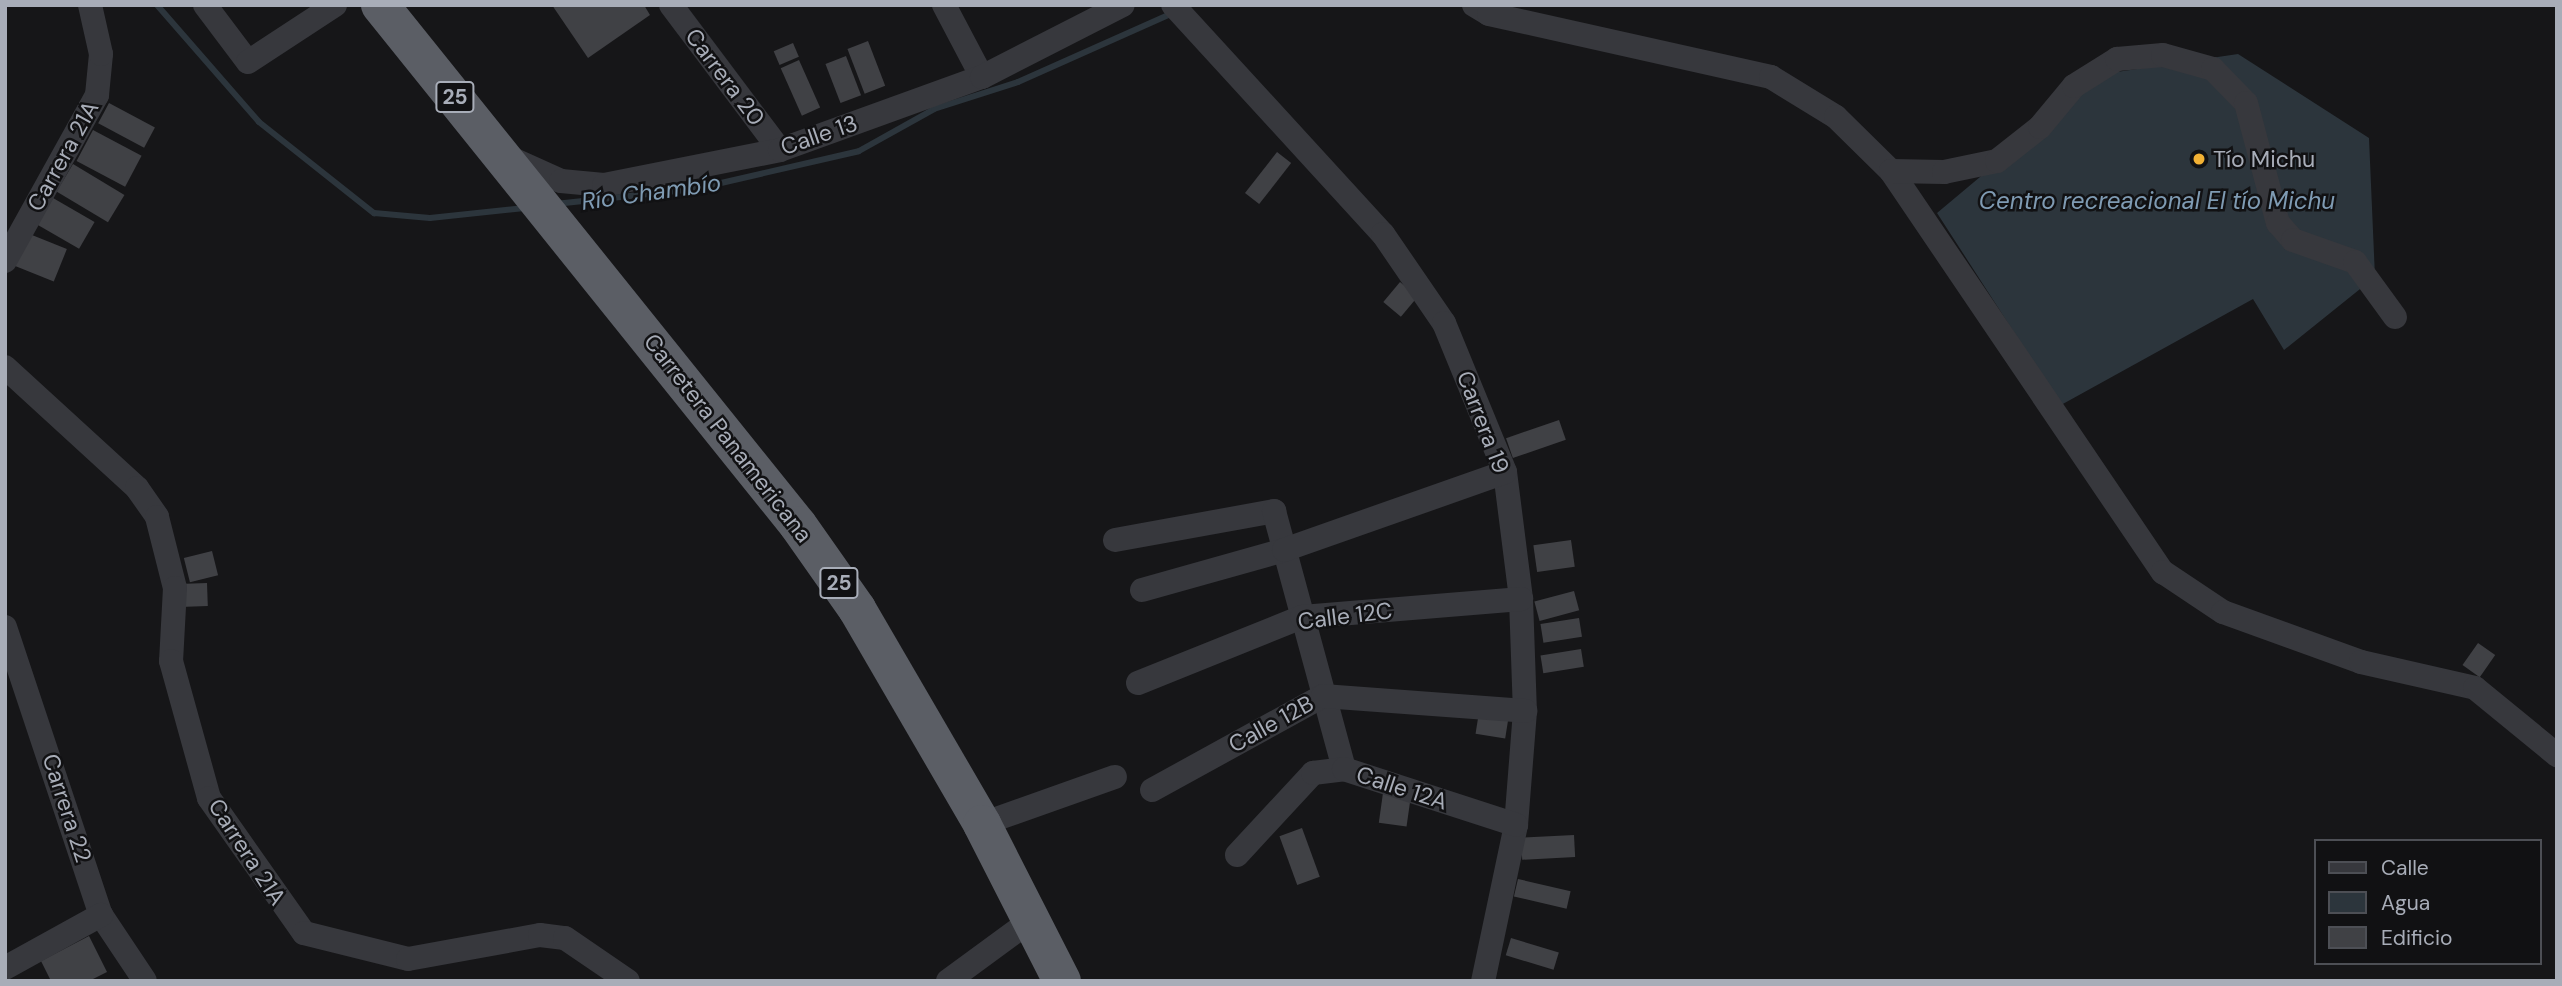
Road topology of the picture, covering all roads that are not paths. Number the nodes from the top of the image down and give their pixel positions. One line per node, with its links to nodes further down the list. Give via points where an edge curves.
1 (90, 5): 14 (street, Carrera 21A, via 101,54 97,96)
2 (205, 5): 3 (street, via 248,62)
3 (335, 5)
4 (380, 5): 12 (highway, Carretera Panamericana / 25)
5 (671, 5): 11 (street, Carrera 20)
6 (944, 5): 10 (street)
7 (1123, 5): 10 (street, Calle 13)
8 (1474, 5): 13 (street, via 1489,14 1770,77 1836,117)
9 (1179, 13): 17 (street, Carrera 19, via 1383,234 1444,323)
10 (982, 77): 11 (street, Calle 13)
11 (780, 150): 12 (street, Calle 13, via 604,184 561,181)
12 (499, 153): 31 (highway, Carretera Panamericana / 25, via 850,599)
13 (1891, 171): 15 (street, via 1944,172 1997,161 2085,79 2117,59 2163,55 2213,69 2246,103 2278,222 2293,240 2355,262); 27 (street, via 2163,572 2223,612 2361,662 2475,688)
14 (5, 261)
15 (2395, 317)
16 (5, 367): 38 (street, Carrera 21A, via 137,488 157,517 175,588 171,661 209,798 304,933 408,959 540,935 565,938)
17 (1506, 472): 19 (street); 21 (street, Carrera 19)
18 (1115, 540): 19 (street, via 1273,511)
19 (1284, 550): 20 (street); 22 (street)
20 (1142, 590)
21 (1521, 598): 22 (street, Calle 12C); 26 (street, Carrera 19)
22 (1303, 617): 24 (street, Calle 12C); 25 (street)
23 (5, 628): 34 (street, Carrera 22)
24 (1138, 683)
25 (1324, 696): 26 (street, Calle 12B); 28 (street); 30 (street, Calle 12B)
26 (1525, 711): 32 (street, Carrera 19)
27 (2557, 755)
28 (1344, 769): 32 (street, Calle 12A); 33 (street, Calle 12A, via 1313,773)
29 (1115, 777): 31 (street)
30 (1152, 790)
31 (982, 824): 35 (highway, Carretera Panamericana / 25)
32 (1516, 825): 41 (street, Carrera 19)
33 (1237, 855)
34 (101, 915): 36 (street); 37 (street, Carrera 22)
35 (1031, 920): 39 (street); 40 (highway, Carretera Panamericana / 25)
36 (5, 968)
37 (145, 981)
38 (628, 981)
39 (948, 981)
40 (1062, 981)
41 (1483, 981)

